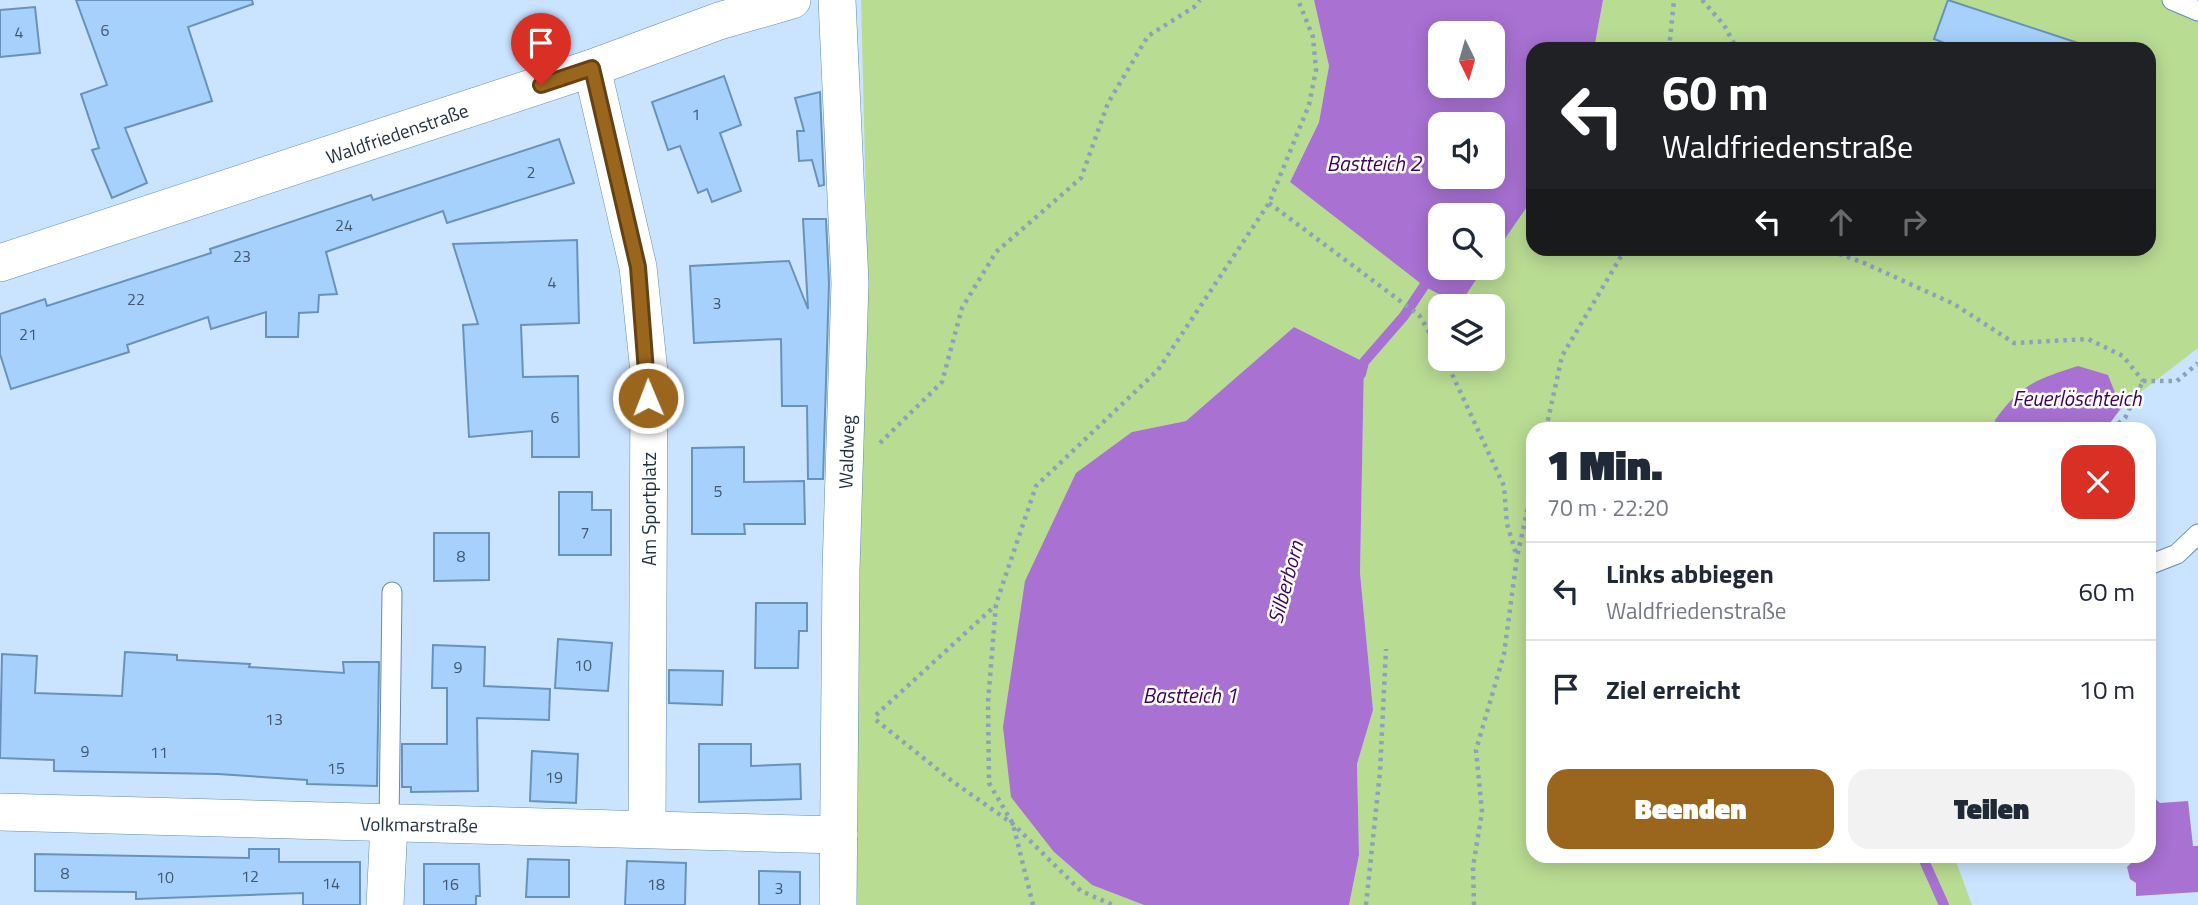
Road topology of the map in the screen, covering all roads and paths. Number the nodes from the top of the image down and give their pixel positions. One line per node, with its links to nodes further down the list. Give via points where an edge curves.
1 (792, 0): 11 (street, Waldfriedenstraße, via 719,21)
2 (837, 0): 22 (street, Waldweg, via 850,283)
3 (1200, 0): 22 (path, via 1148,36 1108,103 1081,178 996,252 962,308 942,382)
4 (1298, 0): 12 (path, via 1313,37 1316,70 1309,105)
5 (1674, 0): 9 (path)
6 (1702, 0): 10 (path)
7 (2172, 0): 8 (lane)
8 (2198, 11)
9 (1670, 42)
10 (1733, 42)
11 (592, 68): 15 (street, Waldfriedenstraße); 36 (street, Am Sportplatz, via 638,267 649,372)
12 (1269, 203): 16 (path, via 1419,314); 28 (path, via 1157,370 1036,486)
13 (1621, 256): 20 (path, via 1562,356)
14 (1845, 256): 19 (path, via 1954,304 2014,343 2088,339 2123,356)
15 (0, 263)
16 (1428, 329)
17 (2198, 363): 19 (path, via 2177,381)
18 (1451, 371): 25 (path, via 1504,486 1507,524)
19 (2143, 381): 21 (path)
20 (1548, 422)
21 (2120, 422)
22 (846, 477): 30 (street, Waldweg)
23 (1526, 516): 25 (path)
24 (2198, 534): 26 (lane, via 2177,554)
25 (1517, 557): 43 (path, via 1504,654 1476,750 1482,811 1473,867)
26 (2156, 562)
27 (393, 592): 34 (lane)
28 (996, 604): 31 (path); 35 (path, via 988,702 989,783)
29 (1386, 649): 42 (path, via 1380,772)
30 (841, 684): 31 (path); 32 (street, Waldweg)
31 (873, 717): 32 (path); 35 (path)
32 (839, 760): 37 (street, Waldweg)
33 (0, 812): 34 (street, Volkmarstraße)
34 (389, 824): 36 (street, Volkmarstraße); 38 (street)
35 (1013, 824): 40 (path); 41 (path, via 1081,891)
36 (647, 829): 37 (street, Volkmarstraße)
37 (839, 835): 39 (street, Waldweg)
38 (385, 905)
39 (838, 905)
40 (1033, 905)
41 (1113, 905)
42 (1366, 905)
43 (1474, 905)

